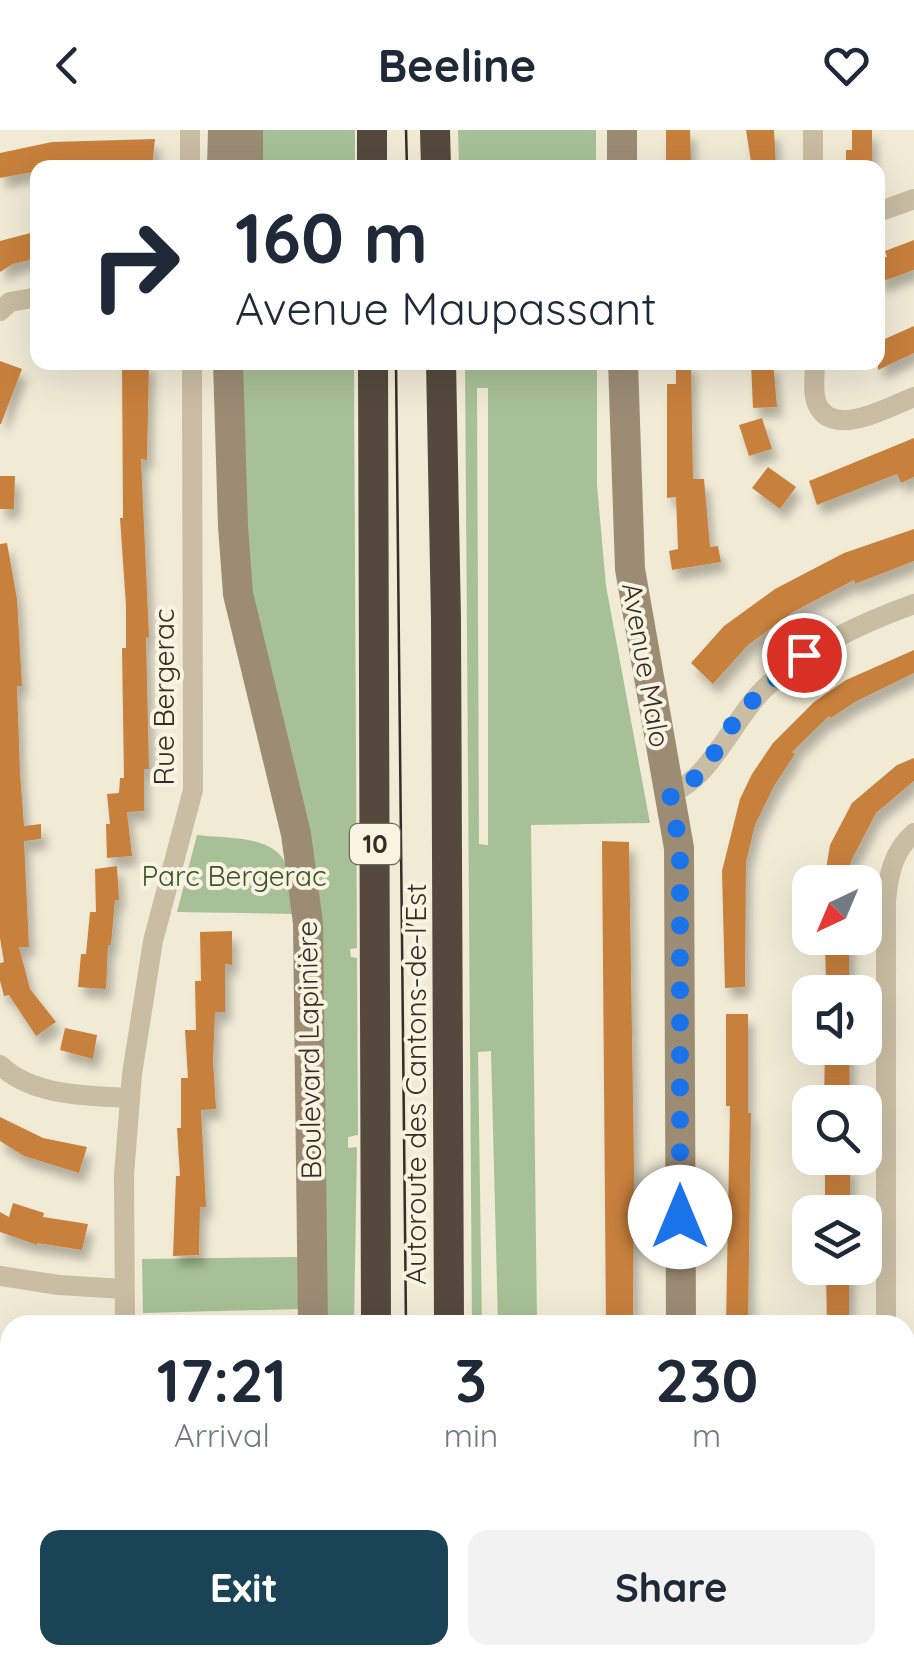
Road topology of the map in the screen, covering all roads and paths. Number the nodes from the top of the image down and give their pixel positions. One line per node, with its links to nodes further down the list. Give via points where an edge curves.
1 (190, 130): 8 (street)
2 (223, 130): 9 (main road)
3 (248, 130): 10 (main road)
4 (372, 130): 11 (highway)
5 (435, 130): 12 (highway)
6 (622, 130): 13 (main road)
7 (813, 130): 14 (street)
8 (190, 160)
9 (222, 160)
10 (248, 160)
11 (372, 160)
12 (436, 160)
13 (622, 160)
14 (813, 160)
15 (914, 200): 16 (street)
16 (885, 210)
17 (30, 298): 18 (street)
18 (0, 311)
19 (192, 370): 30 (street, Rue Bergerac, via 193,790 150,957)
20 (228, 370): 34 (main road, Boulevard Lapinière, via 238,594 296,834 308,923)
21 (373, 370): 35 (highway, Autoroute des Cantons-de-l'Est / 10)
22 (440, 370): 36 (highway, Autoroute des Cantons-de-l'Est)
23 (623, 370): 27 (main road, Avenue Malo, via 630,569)
24 (815, 370): 25 (street, via 817,404 837,420)
25 (914, 397)
26 (914, 604): 27 (street, via 804,655 736,719 696,778)
27 (670, 793): 37 (main road, Avenue Malo, via 680,848)
28 (914, 833): 38 (street, via 896,856 886,902)
29 (0, 1065): 30 (street, via 16,1080)
30 (130, 1098): 32 (street, Rue Bergerac)
31 (0, 1276): 32 (street)
32 (124, 1289): 33 (street, Rue Bergerac)
33 (125, 1315)
34 (313, 1315)
35 (376, 1315)
36 (450, 1315)
37 (681, 1315)
38 (886, 1315)

